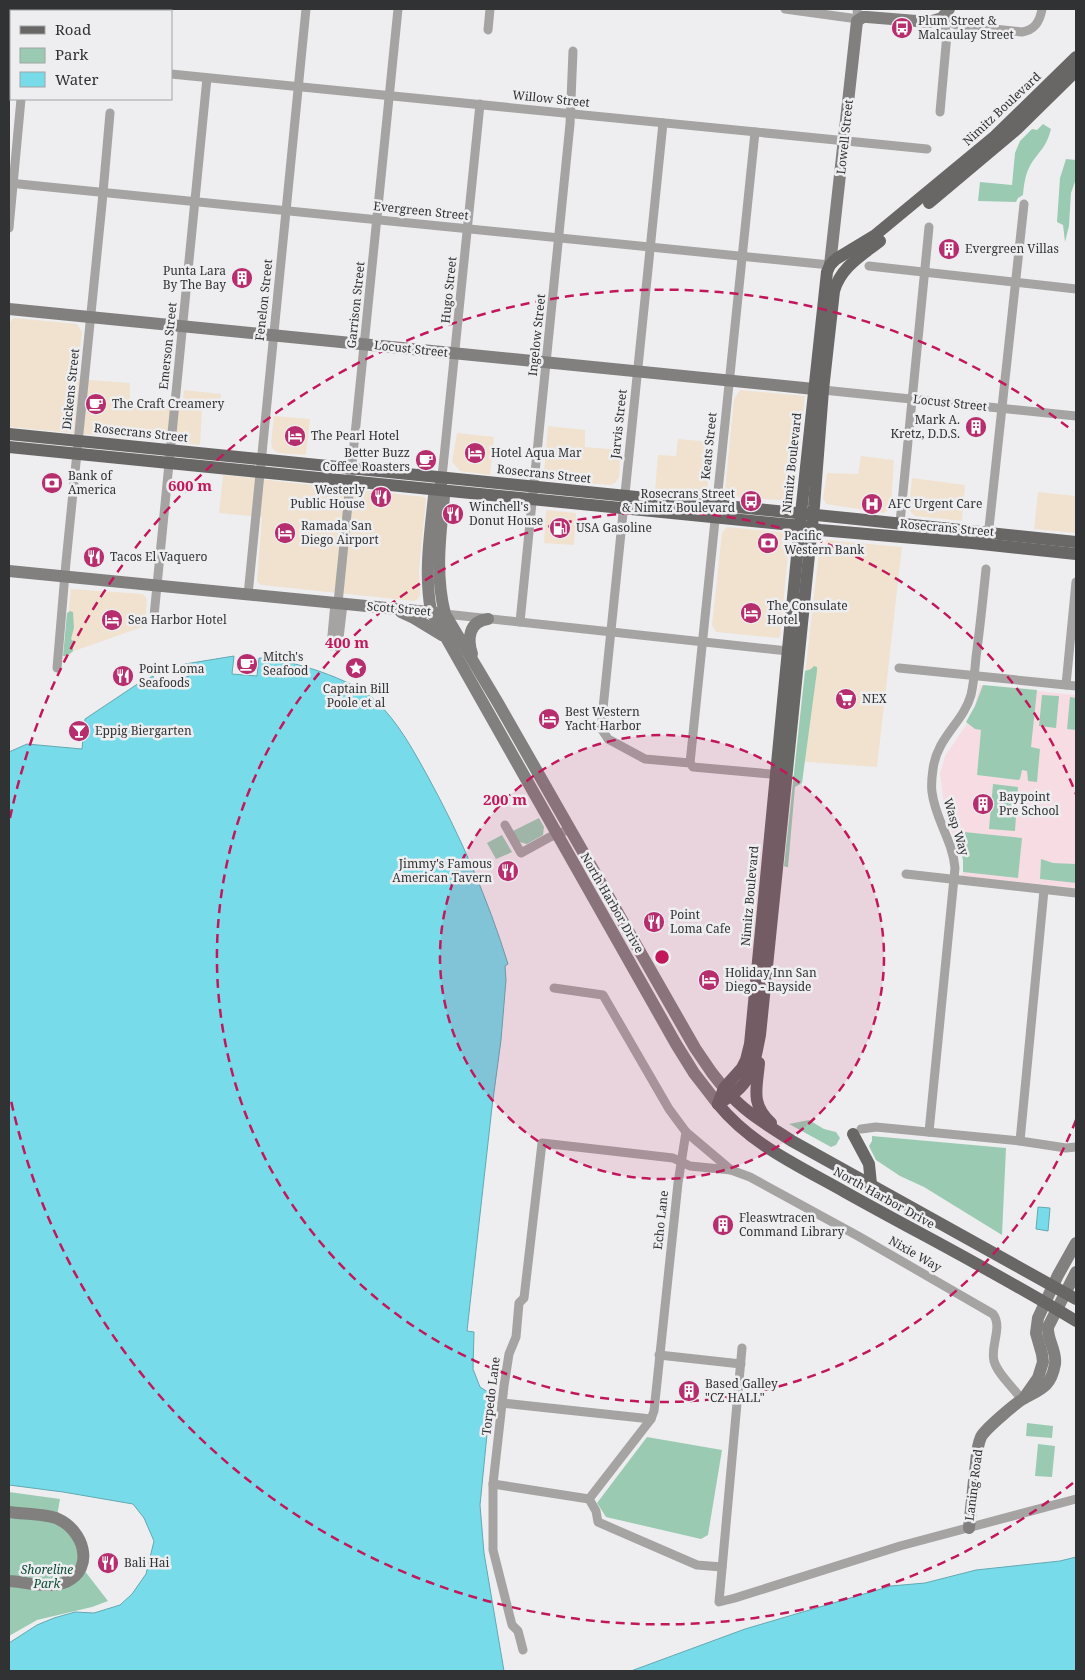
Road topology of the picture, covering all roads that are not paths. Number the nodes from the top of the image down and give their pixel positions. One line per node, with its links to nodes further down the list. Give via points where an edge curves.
1 (306, 9): 14 (street, Fenelon Street)
2 (398, 9): 15 (street, Garrison Street)
3 (490, 9): 8 (street)
4 (785, 9): 7 (street)
5 (1042, 9): 6 (street, via 1032,29 1022,32 956,25)
6 (946, 13): 7 (main road, via 929,22); 19 (street)
7 (858, 14): 23 (main road, Lowell Street)
8 (488, 30)
9 (574, 51): 20 (street, Ingelow Street)
10 (1076, 57): 37 (main road, Nimitz Boulevard, via 968,160 874,236)
11 (1076, 71): 42 (main road, Nimitz Boulevard, via 989,154 850,264 840,276)
12 (172, 74): 13 (street, Willow Street)
13 (207, 78): 14 (street, Willow Street); 27 (street, Emerson Street)
14 (298, 86): 15 (street, Willow Street); 29 (street, Fenelon Street)
15 (390, 95): 17 (street, Willow Street); 30 (street, Garrison Street)
16 (21, 100): 25 (street)
17 (480, 104): 20 (street, Willow Street); 33 (street, Hugo Street)
18 (110, 112): 26 (street, Dickens Street)
19 (940, 112)
20 (570, 114): 21 (street, Willow Street); 34 (street, Ingelow Street)
21 (663, 123): 22 (street, Willow Street); 35 (street, Jarvis Street)
22 (755, 132): 23 (street, Willow Street); 36 (street, Keats Street)
23 (845, 140): 24 (street, Willow Street); 37 (main road, Lowell Street)
24 (927, 150)
25 (11, 183): 26 (street, Evergreen Street); 32 (street)
26 (104, 192): 27 (street, Evergreen Street); 44 (street, Dickens Street)
27 (195, 201): 29 (street, Evergreen Street); 45 (street, Emerson Street)
28 (1024, 204): 40 (street)
29 (285, 210): 30 (street, Evergreen Street); 46 (street, Fenelon Street)
30 (377, 219): 33 (street, Evergreen Street); 47 (street, Garrison Street)
31 (929, 227): 39 (street)
32 (9, 228)
33 (467, 229): 34 (street, Evergreen Street); 48 (street, Hugo Street)
34 (559, 238): 35 (street, Evergreen Street); 49 (street, Ingelow Street)
35 (650, 247): 36 (street, Evergreen Street); 50 (street, Jarvis Street)
36 (742, 257): 37 (street, Evergreen Street); 51 (street, Keats Street)
37 (830, 265): 42 (main road); 52 (main road, Nimitz Boulevard, via 823,297)
38 (869, 266): 39 (street)
39 (924, 272): 40 (street); 53 (street)
40 (1014, 283): 41 (street); 54 (street)
41 (1076, 289)
42 (833, 297): 52 (main road, Nimitz Boulevard)
43 (9, 309): 44 (main road, Locust Street)
44 (91, 318): 45 (main road, Locust Street); 57 (street, Dickens Street)
45 (182, 327): 46 (main road, Locust Street); 60 (street, Emerson Street)
46 (274, 336): 47 (main road, Locust Street); 61 (street, Fenelon Street)
47 (365, 345): 48 (main road, Locust Street); 62 (street, Garrison Street)
48 (455, 354): 49 (main road, Locust Street); 64 (street, Hugo Street)
49 (546, 363): 50 (main road, Locust Street); 65 (street, Ingelow Street)
50 (638, 373): 51 (main road, Locust Street); 66 (street, Jarvis Street)
51 (729, 380): 52 (main road, Locust Street); 68 (street, Keats Street)
52 (818, 390): 53 (street, Locust Street); 69 (main road, Nimitz Boulevard)
53 (911, 399): 54 (street, Locust Street); 70 (street)
54 (1001, 409): 55 (street, Locust Street); 72 (street)
55 (1076, 416)
56 (9, 434): 57 (main road, Rosecrans Street)
57 (78, 441): 59 (street, Dickens Street); 60 (main road, Rosecrans Street)
58 (9, 447): 59 (main road, Rosecrans Street)
59 (77, 454): 60 (main road, Rosecrans Street); 77 (street, Dickens Street)
60 (170, 457): 61 (main road, Rosecrans Street); 79 (street, Emerson Street)
61 (260, 466): 62 (main road, Rosecrans Street); 63 (main road, Rosecrans Street); 80 (street, Fenelon Street)
62 (352, 468): 63 (street, Garrison Street); 64 (main road, Rosecrans Street)
63 (351, 482): 64 (main road, Rosecrans Street, via 408,486); 81 (street, Garrison Street)
64 (441, 484): 65 (main road, Rosecrans Street); 83 (main road, North Harbor Drive, via 434,496 428,554 427,584); 84 (main road, North Harbor Drive, via 444,497 438,568)
65 (533, 493): 66 (main road, Rosecrans Street); 67 (main road, Rosecrans Street); 87 (street, Ingelow Street)
66 (625, 496): 67 (street, Jarvis Street); 68 (main road, Rosecrans Street)
67 (624, 509): 68 (main road, Rosecrans Street); 88 (street, Jarvis Street)
68 (715, 512): 69 (main road, Rosecrans Street); 71 (main road, Rosecrans Street); 90 (street, Keats Street)
69 (807, 514): 70 (main road, Rosecrans Street); 71 (main road, Nimitz Boulevard)
70 (900, 523): 72 (main road, Rosecrans Street)
71 (805, 527): 72 (main road, Rosecrans Street); 92 (main road, Nimitz Boulevard); 100 (main road, Nimitz Boulevard)
72 (988, 539): 73 (main road, Rosecrans Street); 74 (main road, Rosecrans Street)
73 (1076, 542)
74 (1076, 554)
75 (986, 569): 96 (street, Wasp Way)
76 (9, 572): 77 (main road, Scott Street)
77 (65, 576): 79 (main road, Scott Street); 94 (street, Dickens Street)
78 (1076, 582): 97 (street)
79 (156, 585): 80 (main road, Scott Street); 85 (street, Emerson Street)
80 (248, 595): 81 (main road, Scott Street)
81 (339, 603): 82 (main road, Scott Street); 91 (street, Garrison Street)
82 (386, 608): 83 (main road, Scott Street); 89 (main road, via 414,618)
83 (431, 611): 84 (main road, Scott Street); 89 (main road, North Harbor Drive)
84 (445, 614): 86 (street, Scott Street); 93 (main road, North Harbor Drive)
85 (154, 616)
86 (488, 618): 87 (street, Scott Street); 93 (main road, via 476,623 470,632)
87 (520, 622): 88 (street, Scott Street)
88 (611, 632): 90 (street, Scott Street); 99 (street, Jarvis Street, via 601,728 608,739 645,759)
89 (444, 636): 103 (main road, North Harbor Drive)
90 (702, 641): 92 (street, Scott Street); 99 (street, Keats Street)
91 (335, 647)
92 (788, 651): 100 (main road, Nimitz Boulevard)
93 (477, 666): 102 (main road, North Harbor Drive)
94 (57, 668)
95 (899, 668): 96 (street)
96 (975, 676): 97 (street); 105 (street, Wasp Way, via 962,714 939,746 933,767 932,791 954,857)
97 (1066, 685): 98 (street)
98 (1076, 686)
99 (690, 763): 100 (street, via 693,767)
100 (781, 775): 109 (main road, Nimitz Boulevard); 110 (main road, Nimitz Boulevard, via 750,1044 746,1060)
101 (505, 825): 103 (street, via 521,853)
102 (570, 829): 103 (street); 110 (main road, North Harbor Drive, via 695,1048)
103 (557, 834): 111 (main road, North Harbor Drive, via 694,1073)
104 (906, 874): 105 (street)
105 (954, 879): 106 (street); 114 (street, Wasp Way)
106 (1044, 890): 107 (street); 116 (street)
107 (1076, 893)
108 (554, 988): 112 (street, via 602,995 669,1110)
109 (760, 1035): 110 (main road, Nimitz Boulevard, via 752,1072 744,1084); 115 (main road, via 757,1104)
110 (728, 1092): 111 (main road, Nimitz Boulevard); 115 (main road, North Harbor Drive, via 753,1116)
111 (718, 1104): 125 (main road, North Harbor Drive, via 747,1133 781,1156)
112 (686, 1132): 118 (street, Echo Lane); 119 (street)
113 (857, 1132): 114 (street, via 876,1127); 120 (main road, via 869,1164)
114 (929, 1132): 116 (street)
115 (783, 1135): 120 (main road, North Harbor Drive)
116 (1020, 1141): 117 (street)
117 (1076, 1147)
118 (681, 1162): 119 (street); 129 (street, Echo Lane); 132 (street, Torpedo Lane, via 673,1158 542,1143 524,1298 519,1303 516,1336 509,1354)
119 (734, 1171): 131 (street, Nixie Way, via 858,1236 993,1314 996,1322 993,1358)
120 (871, 1184): 123 (main road, North Harbor Drive)
121 (1076, 1243): 123 (main road, Laning Road)
122 (1076, 1272): 124 (main road, Laning Road)
123 (1053, 1286): 124 (main road, North Harbor Drive); 125 (main road, Laning Road)
124 (1071, 1296): 126 (main road, Laning Road)
125 (1045, 1302): 126 (main road, North Harbor Drive); 131 (main road, Laning Road, via 1036,1329 1042,1367)
126 (1057, 1309): 127 (main road, North Harbor Drive); 131 (main road, Laning Road, via 1048,1330 1055,1358 1051,1377 1041,1391)
127 (1076, 1321)
128 (742, 1348): 130 (street)
129 (659, 1355): 130 (street); 133 (street, Echo Lane)
130 (741, 1364): 139 (street)
131 (1022, 1400): 138 (main road, Laning Road, via 981,1438)
132 (502, 1403): 133 (street); 134 (street, Torpedo Lane)
133 (651, 1419): 136 (street, Echo Lane)
134 (493, 1484): 136 (street); 141 (street, Torpedo Lane, via 492,1550 512,1625 518,1631)
135 (1076, 1496): 138 (street)
136 (589, 1499): 139 (street, via 598,1522 697,1564)
137 (9, 1512): 140 (main road, via 57,1518 77,1533 83,1549 80,1569 66,1582 54,1585)
138 (970, 1528): 139 (street, via 900,1546 719,1602)
139 (722, 1567)
140 (9, 1581)
141 (523, 1650)

